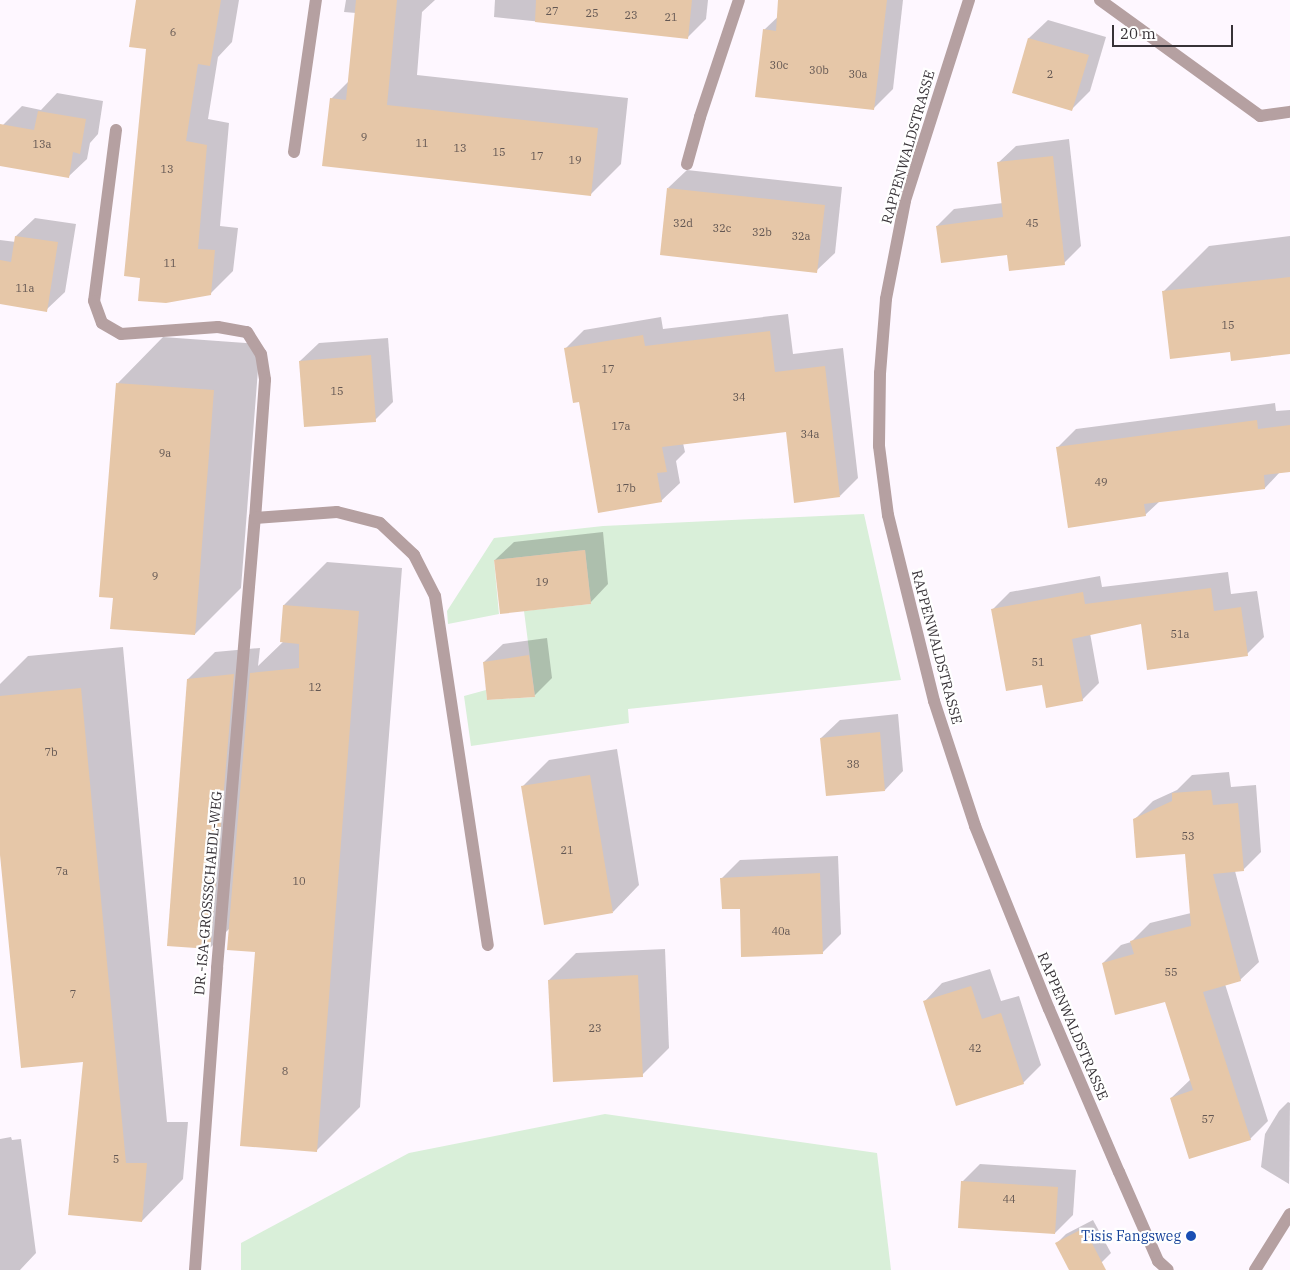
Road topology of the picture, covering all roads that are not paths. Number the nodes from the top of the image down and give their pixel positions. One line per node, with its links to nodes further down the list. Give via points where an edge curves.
1 (316, 0): 7 (street)
2 (739, 0): 8 (street)
3 (969, 0): 13 (street, RAPPENWALDSTRASSE, via 905,201 886,299 879,446 888,515 934,701 975,826 1119,1172 1158,1261)
4 (1100, 0): 5 (street, via 1260,116)
5 (1290, 112)
6 (116, 130): 9 (street, DR.-ISA-GROSSSCHAEDL-WEG, via 94,301 102,323 121,334 218,327 247,332 262,354 265,380)
7 (294, 152)
8 (687, 164)
9 (255, 518): 10 (street, via 337,512 380,523 414,555 435,596); 12 (street, DR.-ISA-GROSSSCHAEDL-WEG)
10 (488, 945)
11 (1290, 1214): 14 (street)
12 (194, 1270)
13 (1168, 1270)
14 (1255, 1270)

